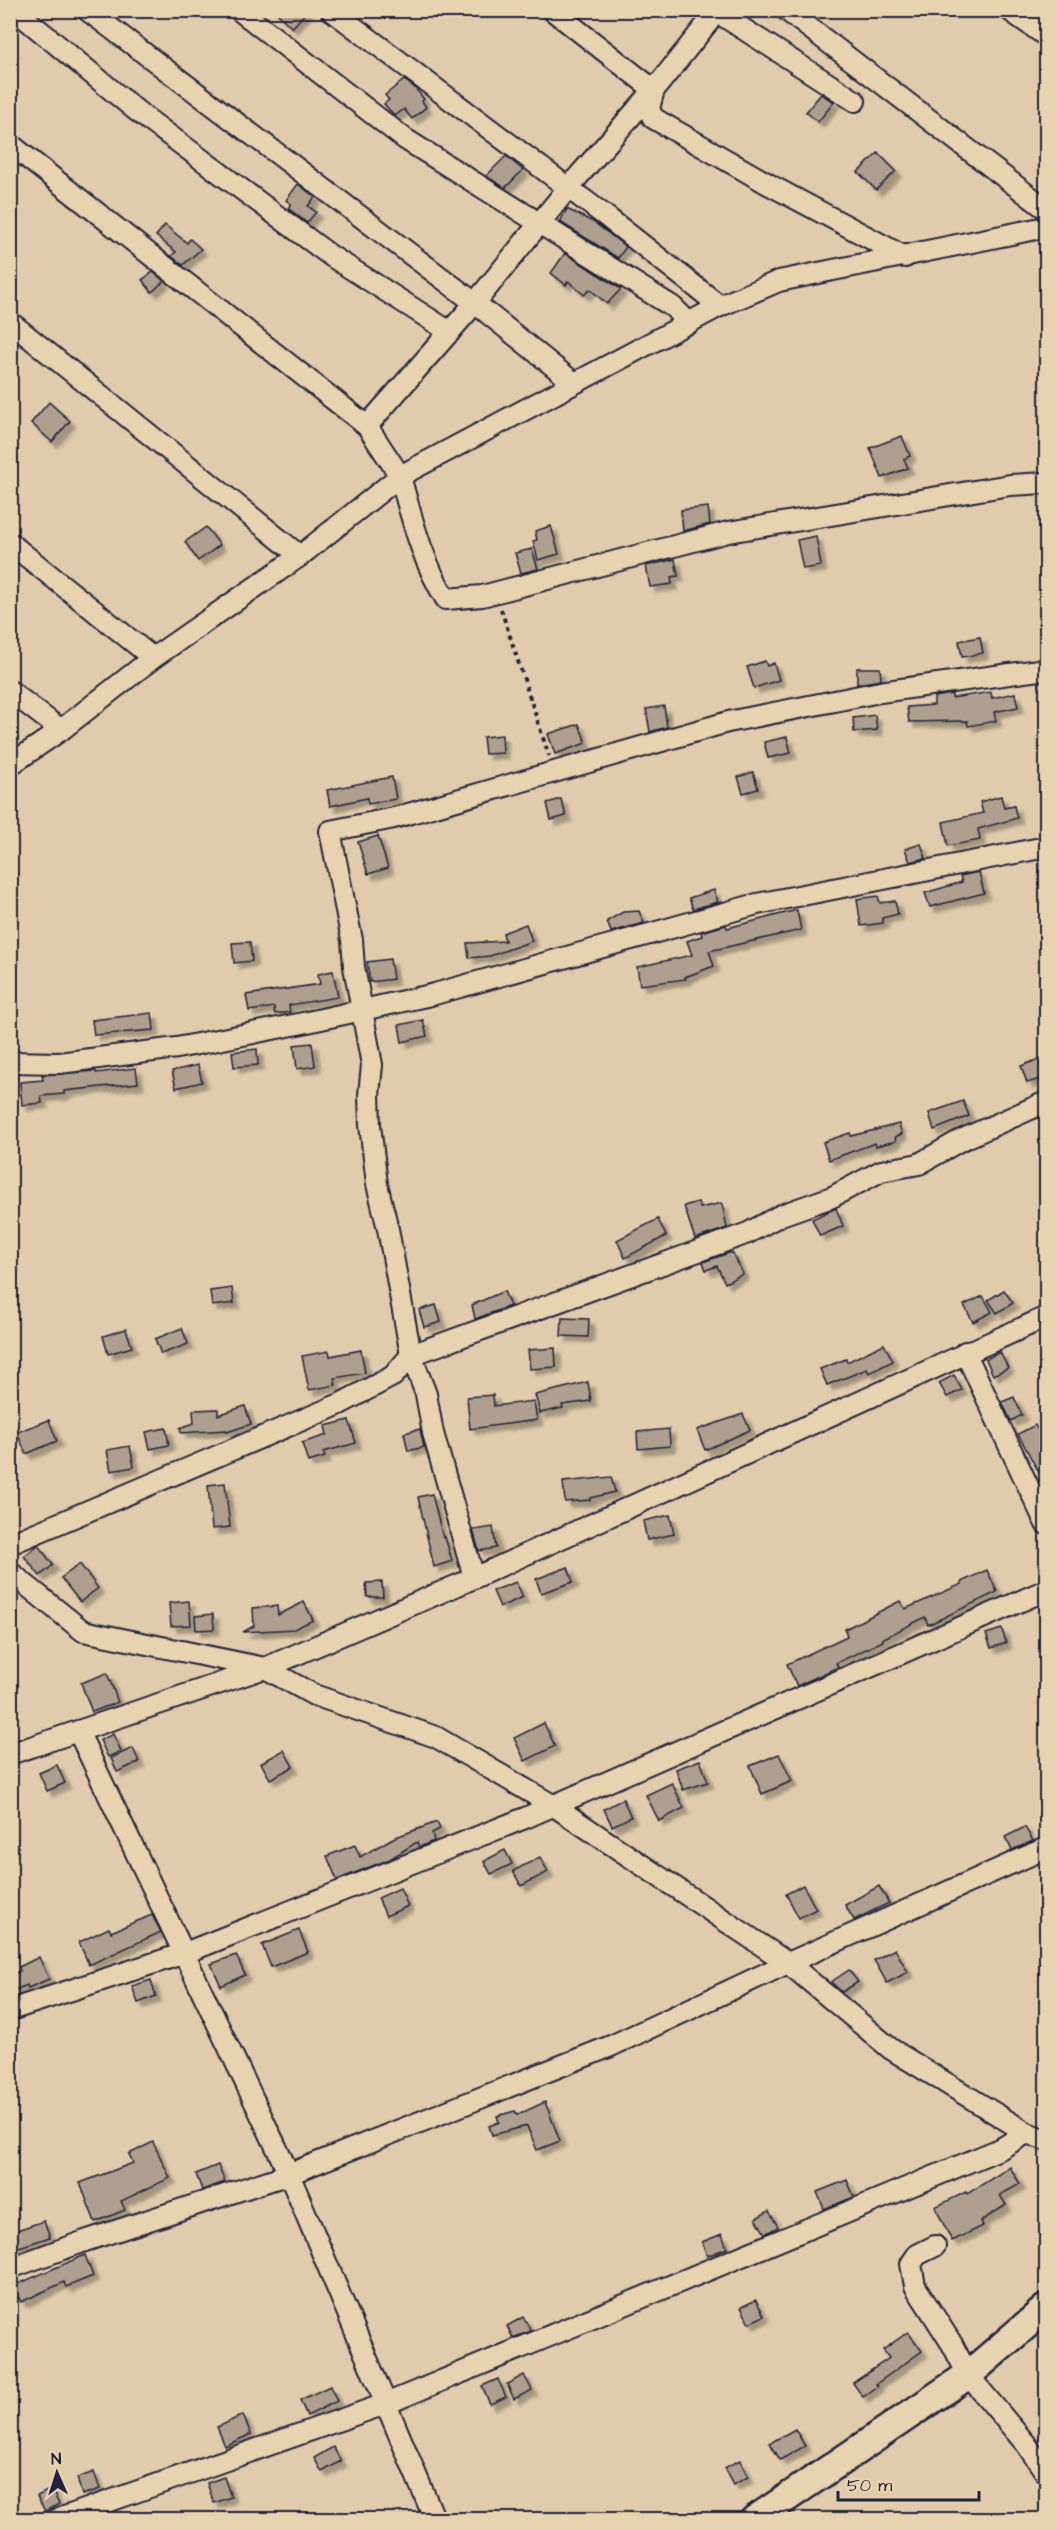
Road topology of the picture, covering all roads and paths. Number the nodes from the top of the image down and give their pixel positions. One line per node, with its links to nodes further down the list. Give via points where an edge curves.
1 (15, 10): 22 (street, via 138,112 331,256)
2 (87, 10): 18 (street)
3 (239, 10): 15 (street, via 405,139)
4 (332, 10): 13 (street)
5 (552, 10): 10 (street)
6 (786, 10): 14 (street)
7 (1009, 10): 9 (street)
8 (718, 11): 10 (street); 11 (street)
9 (1047, 36)
10 (654, 90): 13 (street); 17 (street, via 649,108 653,118)
11 (855, 101)
12 (10, 144): 24 (street)
13 (568, 188): 15 (street); 19 (street)
14 (1047, 209)
15 (541, 224): 18 (street); 21 (street, via 673,307)
16 (1047, 227): 17 (street)
17 (905, 257): 19 (street, via 779,280)
18 (475, 303): 22 (street); 23 (street)
19 (720, 306): 21 (street)
20 (10, 322): 28 (street)
21 (689, 323): 23 (street)
22 (450, 332): 24 (street)
23 (573, 382): 25 (street)
24 (367, 426): 25 (street)
25 (400, 476): 28 (street); 29 (street, via 417,539 433,579 446,599)
26 (1047, 483): 29 (street, via 1010,485 728,532)
27 (10, 543): 30 (street)
28 (300, 556): 30 (street)
29 (495, 592): 35 (path)
30 (153, 658): 33 (street)
31 (1047, 669): 35 (street, via 880,692 728,722)
32 (10, 691): 33 (street)
33 (61, 730): 34 (street)
34 (10, 765)
35 (554, 774): 37 (street, via 394,818 330,831 352,940)
36 (1047, 847): 37 (street, via 757,904 431,995)
37 (361, 1010): 38 (street, via 177,1048 59,1063); 42 (street, via 372,1065 370,1125 377,1184)
38 (10, 1062)
39 (1047, 1102): 42 (street, via 959,1141 919,1164 881,1171 748,1233)
40 (1047, 1317): 41 (street)
41 (965, 1353): 43 (street); 46 (street)
42 (411, 1355): 44 (street, via 393,1376 340,1404); 46 (street, via 426,1394)
43 (1047, 1524)
44 (10, 1544)
45 (10, 1572): 48 (street, via 83,1631)
46 (474, 1578): 48 (street)
47 (1047, 1590): 51 (street)
48 (265, 1668): 49 (street); 51 (street, via 314,1695 436,1737)
49 (78, 1731): 50 (street); 53 (street)
50 (10, 1754)
51 (554, 1806): 53 (street); 54 (street)
52 (1047, 1848): 54 (street)
53 (184, 1953): 55 (street); 58 (street)
54 (788, 1963): 56 (street, via 891,2049); 58 (street, via 611,2046)
55 (10, 2010)
56 (1026, 2133): 57 (street); 63 (street, via 1000,2149)
57 (1047, 2140)
58 (289, 2174): 60 (street); 63 (street)
59 (935, 2246): 62 (street, via 916,2255 912,2264 915,2286)
60 (10, 2268)
61 (1047, 2308): 62 (street)
62 (968, 2375): 64 (street); 67 (street)
63 (388, 2403): 65 (street); 66 (street)
64 (1047, 2473)
65 (56, 2520)
66 (435, 2520)
67 (754, 2520)

